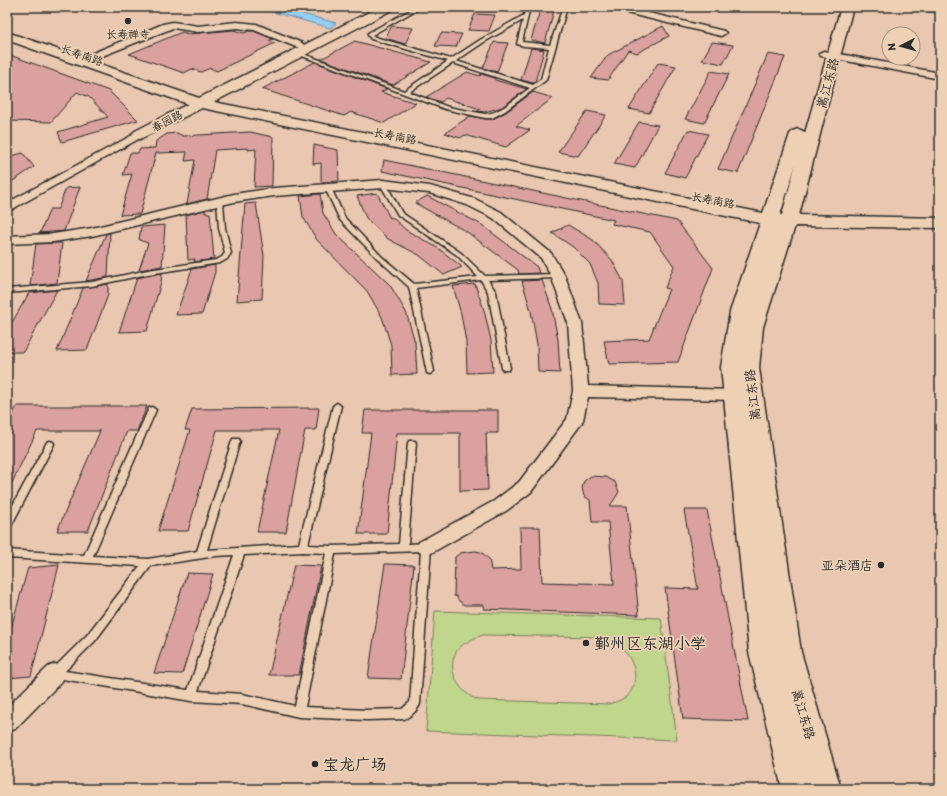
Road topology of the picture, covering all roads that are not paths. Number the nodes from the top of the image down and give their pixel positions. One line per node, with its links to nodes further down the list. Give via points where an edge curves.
1 (374, 7): 14 (main road, 春园路)
2 (388, 7): 14 (main road, 春园路)
3 (419, 7): 17 (lane, via 370,35)
4 (528, 7): 9 (lane)
5 (564, 7): 13 (lane)
6 (612, 7): 11 (street)
7 (837, 7): 15 (main road, 嵩江东路)
8 (847, 7): 15 (main road, 嵩江东路)
9 (526, 16): 13 (lane, via 519,42 524,45); 17 (lane, via 482,40)
10 (7, 29): 16 (main road, 长寿南路)
11 (721, 34)
12 (7, 36): 21 (main road, 长寿南路)
13 (552, 47): 19 (lane, via 543,80)
14 (298, 49): 16 (street, via 256,27 237,24 198,29 173,25); 20 (lane); 21 (main road, 春园路)
15 (829, 55): 18 (street); 27 (main road, 嵩江东路)
16 (89, 58): 21 (main road, 长寿南路)
17 (452, 61): 19 (lane); 20 (lane)
18 (940, 76)
19 (533, 87): 20 (lane, via 492,116 447,108)
20 (404, 93)
21 (199, 99): 22 (main road, 春园路); 22 (main road, 春园路, via 160,116); 27 (main road, 长寿南路)
22 (140, 134): 26 (street)
23 (383, 184): 24 (street); 30 (street, via 430,190 471,202 497,216 546,256); 31 (lane, via 400,214 459,254)
24 (328, 188): 25 (street, via 274,192); 32 (lane, via 342,220)
25 (220, 202): 29 (street, via 92,232 53,238); 33 (lane, via 222,228 228,253 218,262 148,272 92,284)
26 (7, 208)
27 (778, 217): 28 (main road, 长寿南路); 37 (main road, 嵩江东路, via 737,323 732,367); 58 (main road, 嵩江东路, via 783,232 752,327 748,368 787,652)
28 (940, 223)
29 (7, 240)
30 (558, 276): 31 (lane); 36 (street, via 575,323)
31 (483, 278): 32 (lane); 34 (lane, via 492,292)
32 (412, 286): 35 (lane)
33 (7, 290)
34 (506, 368)
35 (430, 371)
36 (581, 391): 37 (street); 44 (street, via 575,420 525,487 500,506)
37 (735, 395): 57 (main road, 嵩江东路, via 763,652)
38 (337, 406): 45 (lane)
39 (152, 410): 51 (lane)
40 (236, 441): 50 (lane)
41 (412, 443): 46 (lane)
42 (50, 444): 43 (lane)
43 (7, 525)
44 (426, 547): 46 (lane); 55 (lane, via 415,704 404,714)
45 (303, 548): 47 (lane); 48 (lane)
46 (403, 548): 47 (lane)
47 (331, 550): 55 (lane)
48 (240, 551): 50 (lane); 54 (lane)
49 (7, 554): 51 (lane)
50 (201, 554): 52 (lane)
51 (87, 559): 52 (lane)
52 (148, 563): 53 (lane, via 91,638)
53 (55, 674): 54 (lane); 56 (street)
54 (191, 696): 55 (lane, via 242,699)
55 (299, 712)
56 (7, 722)
57 (798, 789)
58 (826, 789)

